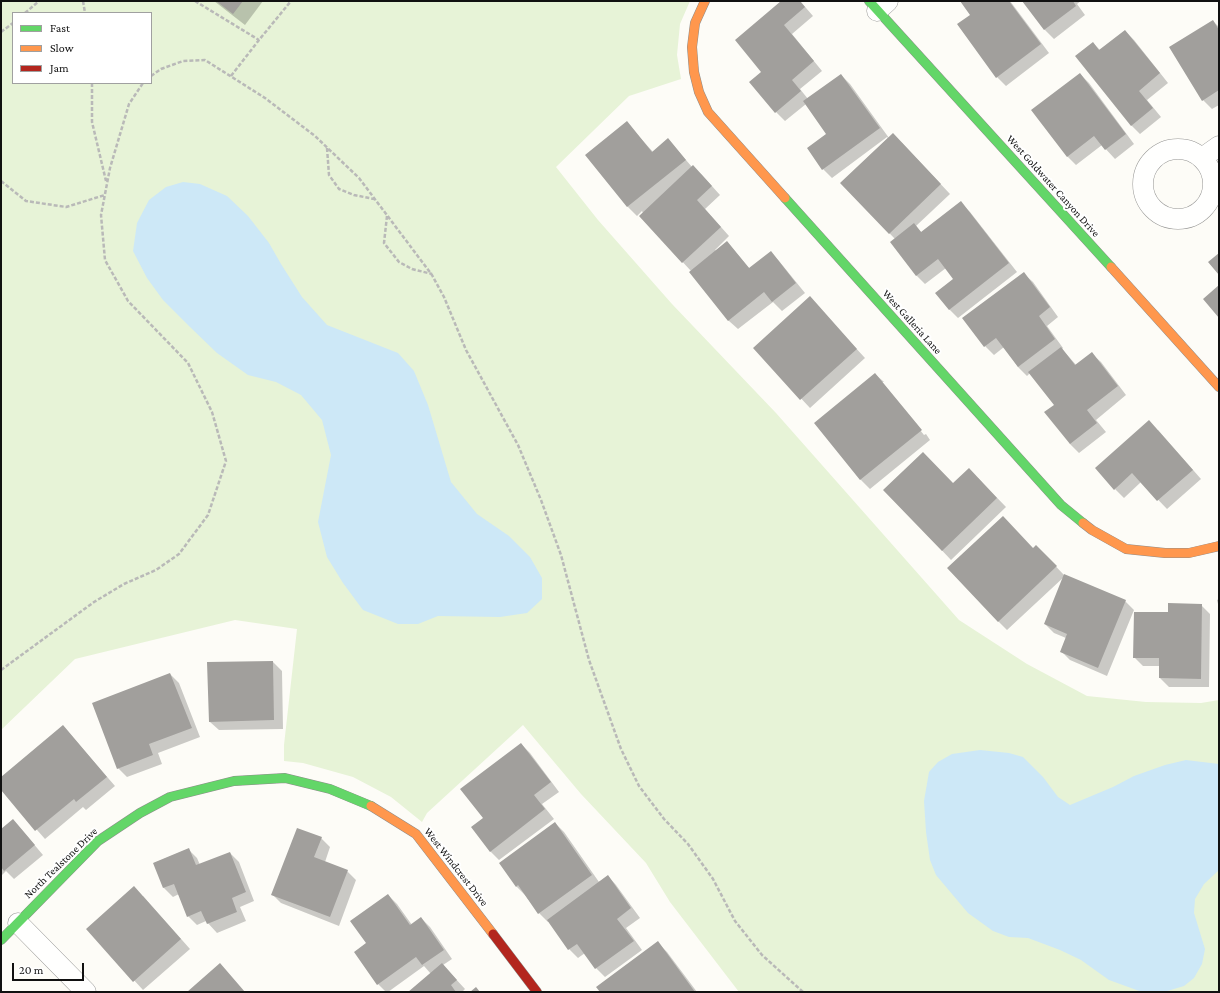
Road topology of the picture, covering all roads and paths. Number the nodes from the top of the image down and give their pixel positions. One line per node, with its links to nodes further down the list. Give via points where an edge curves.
1 (39, 1): 7 (path)
2 (83, 1): 8 (path)
3 (194, 1): 11 (path)
4 (291, 1): 11 (path)
5 (705, 1): 26 (street, West Galleria Lane, via 695,23 692,47 694,72 708,112 1061,505 1092,530 1126,549 1189,553)
6 (878, 4): 25 (street, West Goldwater Canyon Drive)
7 (26, 12)
8 (85, 12)
9 (12, 24): 10 (path)
10 (1, 32)
11 (259, 40): 13 (path)
12 (152, 75): 13 (path, via 161,68 183,61 205,60)
13 (231, 76): 17 (path, via 315,136)
14 (92, 84): 20 (path, via 92,122)
15 (142, 84): 20 (path, via 129,104)
16 (1219, 146): 18 (street)
17 (327, 148): 22 (path, via 359,178); 22 (path, via 329,175 339,189)
18 (1202, 158)
19 (1, 181): 21 (path, via 26,201 66,207)
20 (107, 183): 21 (path)
21 (105, 195): 27 (path, via 101,215 105,260 128,301 188,363 212,412 226,461 208,515 179,554 156,570 124,584 94,602)
22 (374, 199): 23 (path)
23 (387, 215): 24 (path); 24 (path, via 384,243 399,262)
24 (432, 275): 33 (path, via 444,296 466,350 518,445 541,500 561,555 589,660 621,749 639,786 664,819 688,844 713,879 735,921 762,955)
25 (1219, 387)
26 (1219, 546)
27 (1, 670)
28 (234, 781): 29 (street, North Tealstone Drive, via 170,797 140,813 98,841); 32 (street, West Windcrest Drive, via 286,778 330,789 369,805 416,834)
29 (18, 923): 30 (street, North Tealstone Drive); 31 (street)
30 (1, 940)
31 (86, 992)
32 (538, 992)
33 (803, 992)

